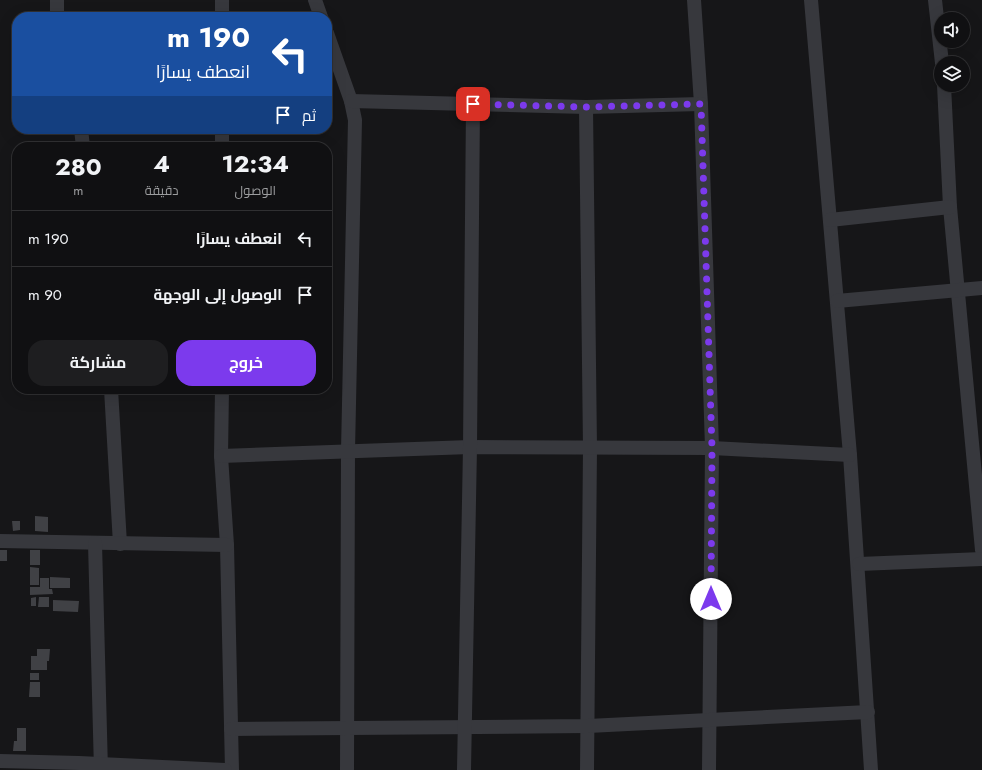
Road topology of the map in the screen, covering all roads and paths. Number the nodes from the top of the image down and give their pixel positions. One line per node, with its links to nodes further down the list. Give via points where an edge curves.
1 (57, 0): 7 (street)
2 (222, 0): 8 (street)
3 (315, 0): 9 (street)
4 (694, 0): 15 (street)
5 (811, 0): 18 (street)
6 (935, 0): 11 (street)
7 (57, 12)
8 (222, 12)
9 (319, 12)
10 (332, 47): 13 (street)
11 (941, 56)
12 (944, 92): 17 (street)
13 (351, 101): 14 (street); 27 (street, via 355,120)
14 (473, 104): 16 (street); 24 (street)
15 (701, 104): 16 (street); 26 (street)
16 (586, 107): 25 (street)
17 (950, 207): 18 (street); 20 (street)
18 (830, 220): 21 (street)
19 (982, 288): 20 (street)
20 (958, 289): 21 (street); 34 (street)
21 (837, 301): 28 (street)
22 (111, 394): 32 (street)
23 (222, 394): 29 (street)
24 (470, 447): 25 (street); 27 (street); 39 (street)
25 (590, 448): 26 (street); 40 (street)
26 (712, 448): 28 (street); 38 (street)
27 (348, 451): 29 (street); 41 (street)
28 (850, 454): 36 (street)
29 (221, 456): 33 (street)
30 (0, 541): 31 (street)
31 (95, 543): 32 (street); 44 (street)
32 (120, 544): 33 (street)
33 (227, 545): 42 (street)
34 (982, 550)
35 (982, 559): 36 (street)
36 (859, 564): 37 (street)
37 (868, 712): 38 (street); 51 (street)
38 (710, 720): 40 (street); 50 (street)
39 (464, 726): 40 (street); 41 (street); 48 (street)
40 (588, 726): 49 (street)
41 (347, 728): 42 (street); 47 (street)
42 (231, 729): 46 (street)
43 (0, 761): 44 (street)
44 (101, 767): 45 (street)
45 (226, 770)
46 (232, 770)
47 (347, 770)
48 (464, 770)
49 (588, 770)
50 (709, 770)
51 (871, 770)

